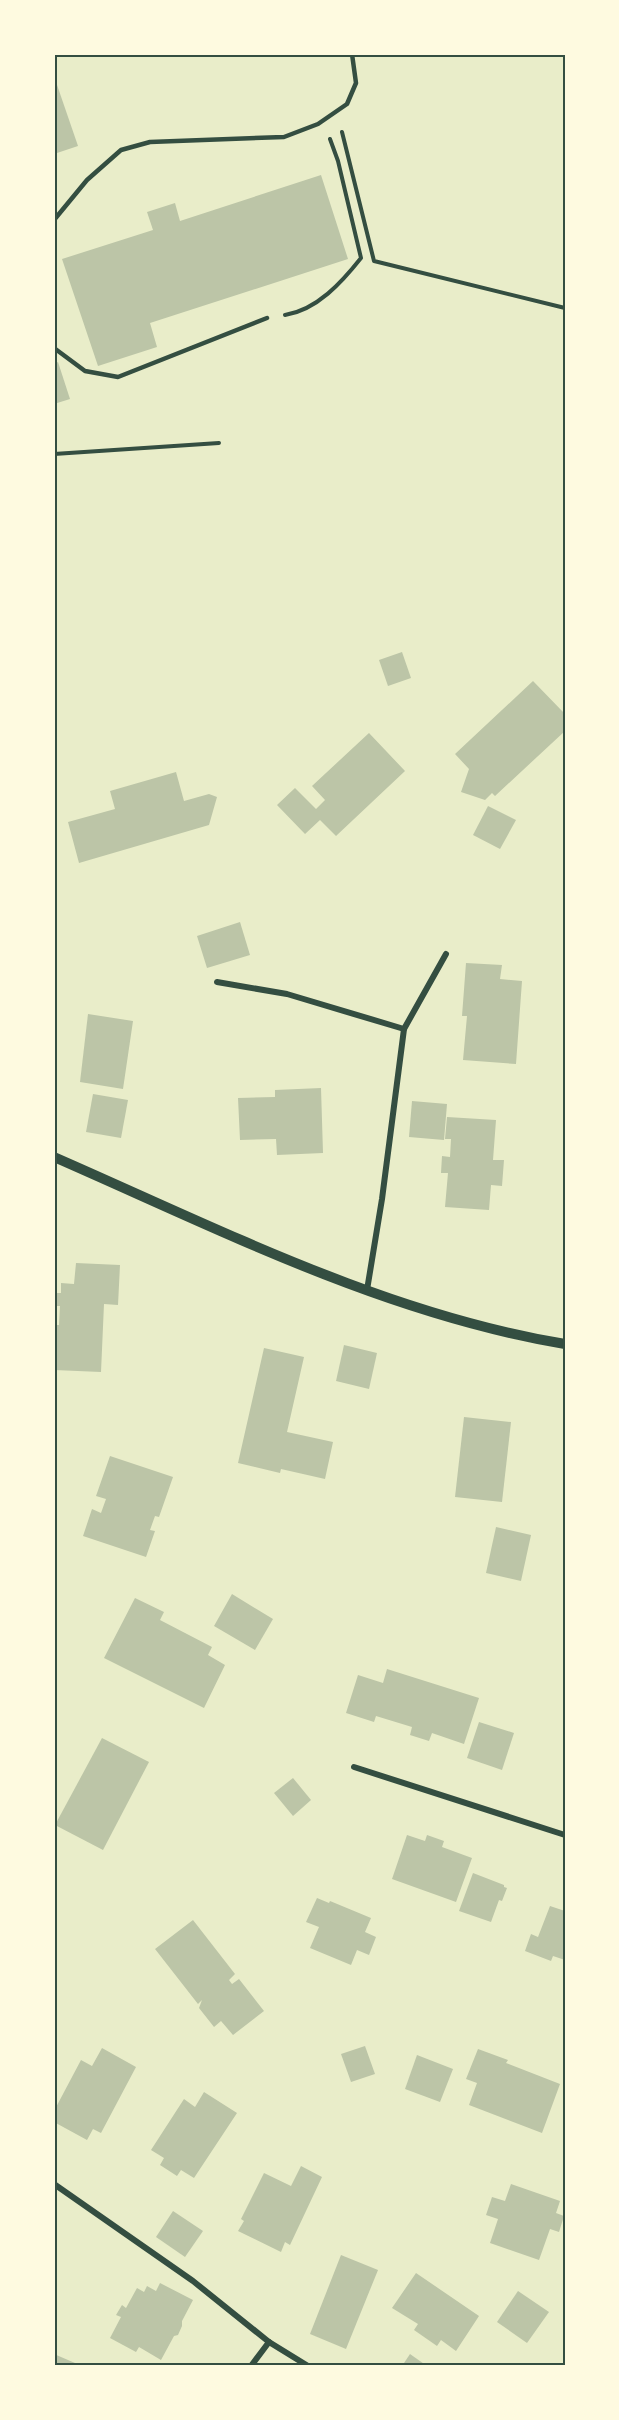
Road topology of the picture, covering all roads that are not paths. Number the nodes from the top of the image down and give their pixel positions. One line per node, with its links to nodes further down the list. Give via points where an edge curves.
1 (352, 54): 2 (lane, via 356,83 347,104 322,121 284,137 150,142 121,150 87,180)
2 (54, 219)
3 (267, 318): 4 (lane, via 118,377 85,371)
4 (54, 348)
5 (446, 954): 7 (street)
6 (217, 982): 7 (street, via 287,994)
7 (404, 1029): 9 (street)
8 (54, 1157): 9 (street, via 290,1261)
9 (367, 1290): 10 (street, via 463,1321)
10 (565, 1344)
11 (354, 1767): 12 (street)
12 (565, 1835)
13 (54, 2184): 14 (street, via 193,2281)
14 (269, 2342): 15 (street); 16 (street)
15 (251, 2366)
16 (308, 2366)

